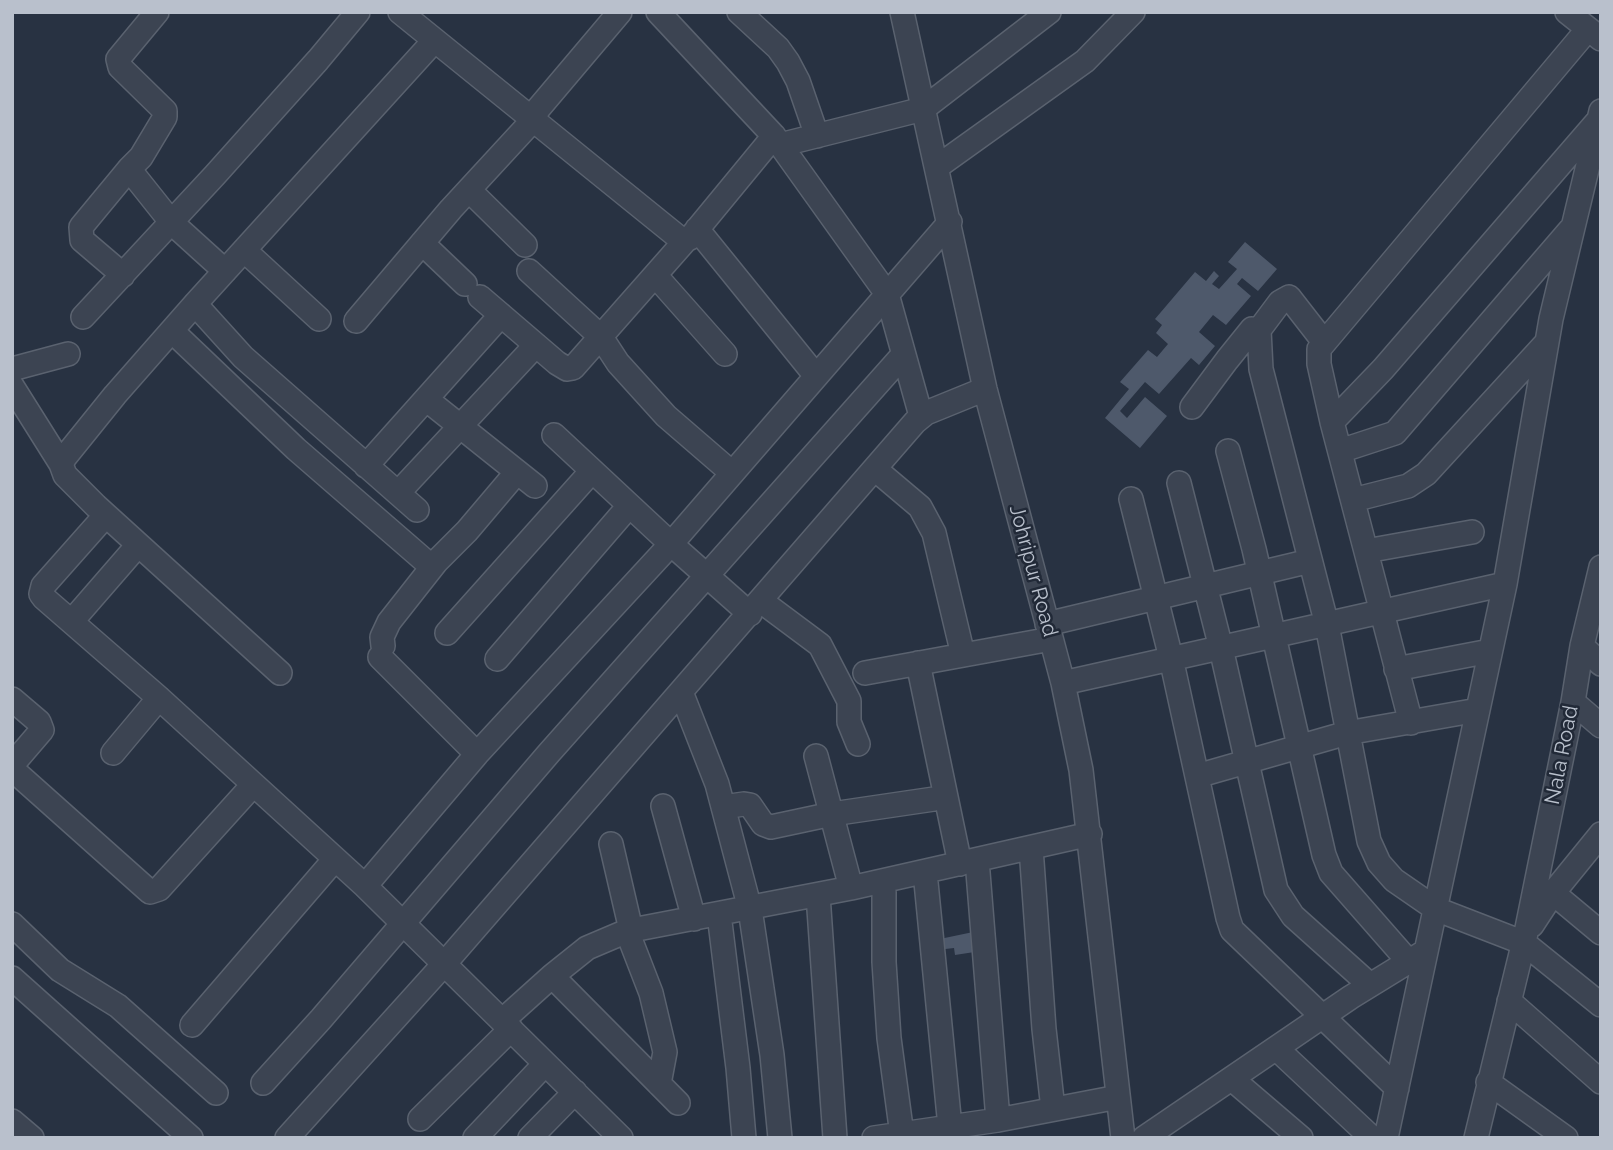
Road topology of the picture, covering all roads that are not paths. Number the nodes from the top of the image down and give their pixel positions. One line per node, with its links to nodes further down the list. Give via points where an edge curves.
1 (157, 12): 19 (street, via 118,59 120,67 165,111 141,157)
2 (358, 12): 22 (street)
3 (400, 12): 12 (street)
4 (620, 12): 15 (street, via 538,108)
5 (658, 12): 17 (street)
6 (739, 12): 16 (street, via 788,62)
7 (902, 12): 13 (street, Johripur Road)
8 (1049, 12): 13 (street)
9 (1133, 12): 18 (street, via 1085,61)
10 (1567, 12): 11 (street)
11 (1594, 34): 41 (street)
12 (434, 41): 15 (street); 27 (street)
13 (923, 110): 16 (street); 18 (street, Johripur Road)
14 (1599, 116): 23 (street); 54 (street, via 1383,369)
15 (534, 119): 20 (street); 24 (street, via 679,239)
16 (817, 136): 17 (street)
17 (777, 141): 24 (street); 32 (street)
18 (937, 167): 21 (street, Johripur Road)
19 (129, 169): 22 (street); 30 (street, via 81,228 82,240)
20 (469, 190): 25 (street); 26 (street)
21 (950, 222): 32 (street); 50 (street, Johripur Road)
22 (172, 223): 28 (street); 30 (street)
23 (1572, 227): 42 (street); 58 (street, via 1395,433)
24 (691, 235): 31 (street); 48 (street)
25 (422, 243): 34 (street); 37 (street)
26 (525, 245)
27 (244, 250): 28 (street); 36 (street)
28 (225, 271): 33 (street)
29 (529, 271): 40 (street)
30 (123, 275): 35 (street)
31 (655, 275): 40 (street); 45 (street)
32 (887, 294): 46 (street); 48 (street)
33 (195, 304): 39 (street); 60 (street, via 243,357)
34 (501, 315): 43 (street); 51 (street)
35 (83, 317)
36 (319, 318)
37 (356, 321)
38 (1259, 330): 41 (street, via 1289,297); 52 (street, via 1252,329); 77 (street, via 1261,369)
39 (173, 331): 59 (street); 78 (street, via 296,449)
40 (601, 337): 43 (street, via 568,369); 64 (street, via 651,401)
41 (1324, 342): 54 (street, via 1319,365)
42 (1547, 342): 69 (street, via 1426,474 1408,486); 82 (street)
43 (536, 345): 55 (street)
44 (68, 354): 47 (street)
45 (725, 354)
46 (903, 355): 53 (street); 80 (street)
47 (12, 369)
48 (816, 376): 64 (street)
49 (12, 386): 59 (street)
50 (985, 389): 53 (street); 89 (street, Johripur Road)
51 (426, 399): 55 (street); 60 (street)
52 (1192, 407)
53 (921, 416): 61 (street)
54 (1332, 422): 58 (street)
55 (459, 426): 62 (street); 67 (street)
56 (554, 435): 63 (street)
57 (1228, 451): 79 (street)
58 (1340, 451): 69 (street)
59 (61, 464): 72 (street, via 65,475)
60 (366, 466): 67 (street)
61 (874, 469): 85 (street); 95 (street, via 920,507 934,533)
62 (517, 471): 66 (street); 78 (street)
63 (591, 472): 70 (street); 90 (street)
64 (732, 472): 74 (street)
65 (1179, 483): 83 (street)
66 (535, 486)
67 (398, 493): 71 (street)
68 (1131, 499): 84 (street)
69 (1353, 500): 76 (street)
70 (629, 506): 74 (street); 97 (street)
71 (417, 510)
72 (106, 515): 75 (street); 87 (street, via 41,590 44,598)
73 (1472, 532): 76 (street)
74 (671, 544): 80 (street); 115 (street)
75 (138, 545): 87 (street); 101 (street)
76 (1366, 551): 86 (street)
77 (1310, 561): 79 (street); 88 (street)
78 (432, 567): 115 (street, via 389,622 382,652)
79 (1259, 573): 83 (street); 91 (street)
80 (707, 576): 85 (street); 141 (street)
81 (1599, 581): 92 (street, Nala Road)
82 (1505, 584): 86 (street); 94 (street)
83 (1205, 585): 84 (street); 93 (street)
84 (1156, 598): 89 (street); 96 (street)
85 (755, 608): 104 (street); 112 (street, via 820,645 849,701 849,722)
86 (1381, 610): 88 (street); 100 (street)
87 (72, 621): 105 (street)
88 (1327, 625): 91 (street); 111 (street)
89 (1049, 631): 95 (street); 103 (street, Johripur Road)
90 (447, 633)
91 (1272, 637): 93 (street); 113 (street)
92 (1582, 646): 99 (street); 107 (street, Nala Road)
93 (1221, 648): 96 (street); 117 (street)
94 (1490, 651): 100 (street); 108 (street)
95 (963, 655): 98 (street)
96 (1171, 658): 103 (street); 119 (street)
97 (497, 659)
98 (918, 663): 102 (street); 130 (street)
99 (1601, 664)
100 (1396, 669): 109 (street)
101 (280, 673)
102 (866, 673)
103 (1063, 683): 125 (street, Johripur Road)
104 (681, 692): 123 (street); 147 (street)
105 (159, 698): 114 (street); 120 (street)
106 (12, 699): 118 (street, via 42,730)
107 (1573, 702): 110 (street); 145 (street, Nala Road)
108 (1478, 710): 109 (street); 139 (street)
109 (1411, 723): 111 (street)
110 (1601, 726)
111 (1347, 733): 113 (street); 139 (street, via 1364,821 1379,863 1394,880)
112 (858, 744)
113 (1298, 747): 117 (street); 146 (street, via 1331,873)
114 (113, 752)
115 (477, 754): 133 (street)
116 (816, 756): 124 (street)
117 (1246, 763): 119 (street); 150 (street, via 1271,876 1283,904)
118 (12, 767): 120 (street, via 150,892 159,889)
119 (1197, 776): 153 (street, via 1232,930)
120 (253, 785): 129 (street)
121 (934, 799): 124 (street)
122 (663, 806): 140 (street)
123 (723, 807): 124 (street, via 750,805 762,824 771,827); 137 (street)
124 (832, 814): 134 (street)
125 (1090, 834): 127 (street); 166 (street, Johripur Road)
126 (611, 844): 143 (street)
127 (1031, 848): 130 (street); 168 (street)
128 (1596, 848): 135 (street)
129 (335, 859): 133 (street); 155 (street)
130 (968, 862): 131 (street); 171 (street)
131 (925, 872): 132 (street); 172 (street)
132 (884, 881): 134 (street); 175 (street)
133 (365, 886): 141 (street)
134 (851, 888): 136 (street)
135 (1553, 892): 144 (street); 145 (street)
136 (818, 895): 137 (street); 183 (street)
137 (750, 909): 138 (street); 182 (street)
138 (719, 914): 140 (street); 181 (street)
139 (1446, 914): 145 (street); 146 (street)
140 (694, 919): 143 (street)
141 (402, 923): 147 (street); 161 (street)
142 (12, 924): 165 (street, via 60,970 118,1006)
143 (629, 931): 148 (street, via 587,948); 162 (street, via 665,1052)
144 (1601, 933)
145 (1519, 938): 151 (street, Nala Road); 152 (street)
146 (1418, 956): 150 (street); 163 (street)
147 (445, 963): 154 (street); 178 (street)
148 (552, 975): 154 (street); 162 (street)
149 (12, 978): 177 (street)
150 (1370, 985): 153 (street)
151 (1509, 1000): 159 (street, Nala Road); 160 (street)
152 (1601, 1005)
153 (1322, 1017): 156 (street); 163 (street)
154 (507, 1024): 157 (street); 169 (street)
155 (192, 1025)
156 (1277, 1049): 158 (street); 187 (street)
157 (545, 1064): 164 (street); 179 (street)
158 (1232, 1079): 173 (street); 186 (street)
159 (1488, 1082): 189 (street, Nala Road); 190 (street)
160 (1601, 1082)
161 (263, 1083)
162 (659, 1084): 167 (street)
163 (1397, 1087): 188 (street)
164 (575, 1092): 174 (street); 180 (street)
165 (216, 1093)
166 (1118, 1097): 168 (street); 184 (street, Johripur Road)
167 (678, 1103)
168 (1053, 1109): 171 (street)
169 (420, 1119)
170 (12, 1121): 176 (street)
171 (1008, 1125): 172 (street)
172 (950, 1127): 175 (street)
173 (1173, 1130): 185 (street)
174 (609, 1134)
175 (892, 1137)
176 (32, 1138)
177 (191, 1138)
178 (288, 1138)
179 (475, 1138)
180 (530, 1138)
181 (744, 1138)
182 (779, 1138)
183 (835, 1138)
184 (1123, 1138)
185 (1144, 1138)
186 (1301, 1138)
187 (1372, 1138)
188 (1386, 1138)
189 (1477, 1138)
190 (1566, 1138)

